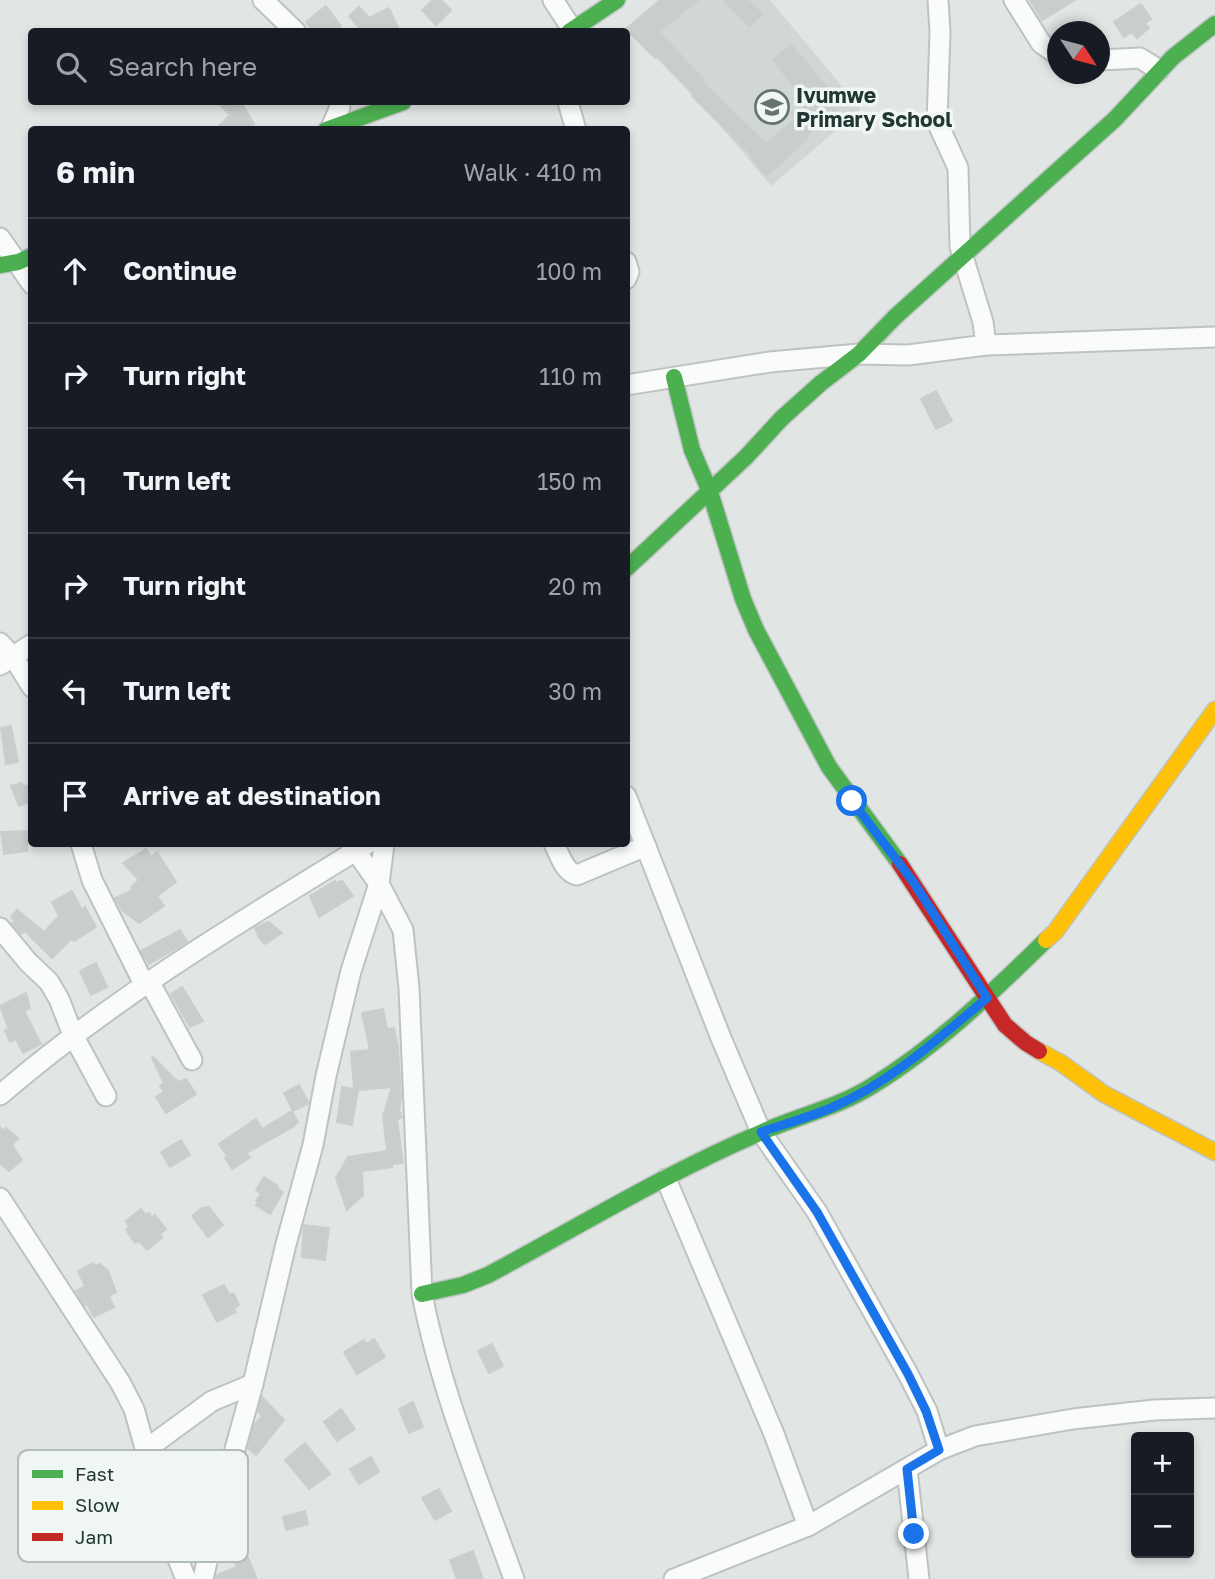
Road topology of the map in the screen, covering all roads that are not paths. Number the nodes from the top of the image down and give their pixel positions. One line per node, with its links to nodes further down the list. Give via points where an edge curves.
1 (263, 0): 7 (street)
2 (553, 0): 8 (street)
3 (617, 0): 9 (street)
4 (938, 0): 20 (street, via 937,122 958,168)
5 (1014, 0): 10 (street)
6 (1215, 24): 12 (street)
7 (292, 28)
8 (569, 28)
9 (573, 28)
10 (1047, 47)
11 (1110, 60): 12 (street, via 1140,58)
12 (1158, 70): 20 (street, via 1129,105)
13 (340, 105): 16 (street)
14 (395, 105): 17 (street)
15 (569, 105): 18 (street)
16 (330, 126)
17 (336, 126)
18 (575, 126)
19 (0, 238): 21 (street)
20 (963, 257): 24 (street); 25 (street)
21 (16, 261): 22 (street)
22 (28, 278)
23 (1215, 337): 24 (street)
24 (986, 345): 25 (street, via 908,355)
25 (859, 354): 26 (street); 28 (street, via 782,418)
26 (674, 377): 27 (street); 28 (street, via 692,450)
27 (630, 384)
28 (710, 492): 29 (street); 45 (street, via 756,630 829,767 914,883)
29 (630, 565)
30 (0, 643): 32 (street)
31 (28, 647): 32 (street)
32 (7, 662): 33 (street)
33 (28, 683)
34 (1215, 710): 45 (street, via 1055,932)
35 (630, 806): 36 (street)
36 (646, 846): 41 (street, via 577,875 571,874); 50 (street)
37 (82, 847): 44 (street, via 92,880)
38 (356, 847): 44 (street)
39 (359, 847): 42 (street)
40 (384, 847): 42 (street)
41 (556, 847)
42 (379, 884): 54 (street, via 403,930); 55 (street, via 351,971)
43 (0, 928): 46 (street, via 49,982)
44 (147, 984): 46 (street); 47 (street)
45 (987, 998): 50 (street, via 871,1087 833,1107); 51 (street, via 1005,1025 1027,1043 1104,1094)
46 (73, 1035): 48 (street); 49 (street)
47 (192, 1060)
48 (0, 1095)
49 (106, 1096)
50 (761, 1132): 52 (street); 59 (street, via 817,1212 908,1374)
51 (1215, 1152)
52 (666, 1179): 54 (street, via 488,1275); 61 (street)
53 (3, 1209): 57 (street, via 120,1382 134,1409)
54 (422, 1294): 64 (street, via 444,1381)
55 (253, 1384): 57 (street, via 212,1401); 58 (street)
56 (1215, 1408): 59 (street, via 1073,1419 975,1436)
57 (145, 1450)
58 (235, 1450)
59 (939, 1450): 60 (street)
60 (907, 1469): 61 (street); 66 (street)
61 (808, 1526): 65 (street)
62 (179, 1562): 63 (street)
63 (186, 1579)
64 (514, 1579)
65 (674, 1579)
66 (919, 1579)

